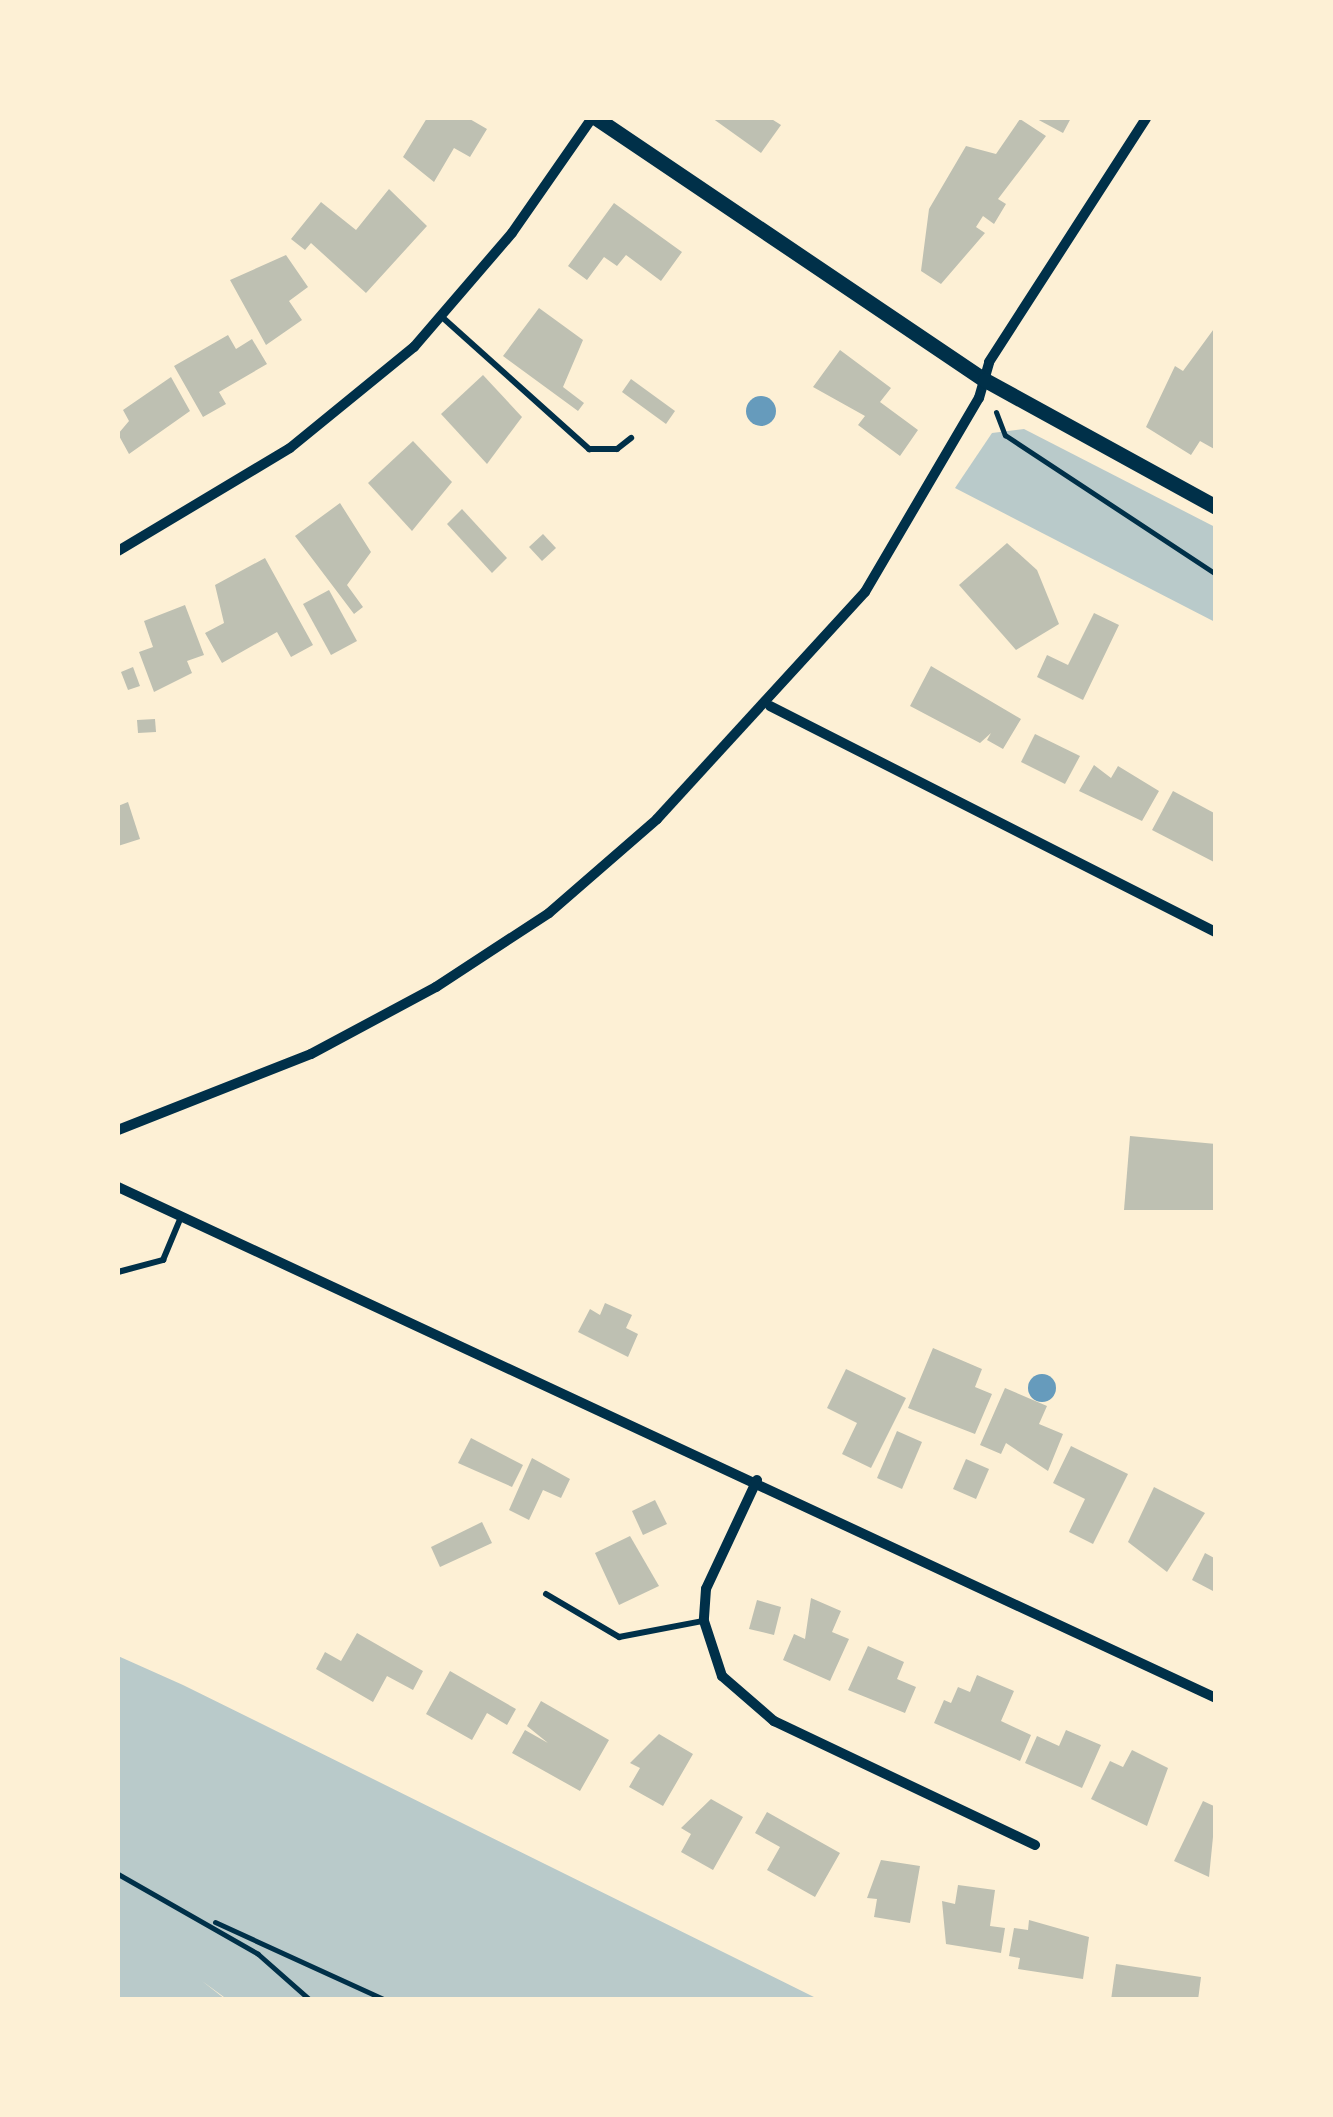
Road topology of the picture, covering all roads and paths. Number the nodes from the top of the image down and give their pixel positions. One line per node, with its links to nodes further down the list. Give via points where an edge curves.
1 (594, 118): 3 (street); 4 (street)
2 (1146, 118): 4 (street)
3 (442, 316): 5 (lane, via 589,449 618,449); 7 (street, via 290,448)
4 (985, 380): 6 (street); 8 (path, via 1005,435); 9 (street, via 864,592)
5 (631, 438)
6 (1216, 508)
7 (118, 552)
8 (1216, 574)
9 (770, 706): 10 (street); 11 (street, via 549,913 436,987 311,1054)
10 (1216, 932)
11 (118, 1130)
12 (118, 1187): 13 (street)
13 (182, 1216): 14 (lane, via 163,1260); 15 (street)
14 (118, 1272)
15 (757, 1480): 17 (street, via 706,1589); 18 (street)
16 (546, 1594): 17 (lane, via 619,1638)
17 (704, 1621): 19 (street, via 722,1676 744,1702)
18 (1216, 1698)
19 (1036, 1845)
20 (118, 1874): 21 (path)
21 (195, 1913): 22 (path); 23 (path)
22 (310, 2000)
23 (385, 2000)

